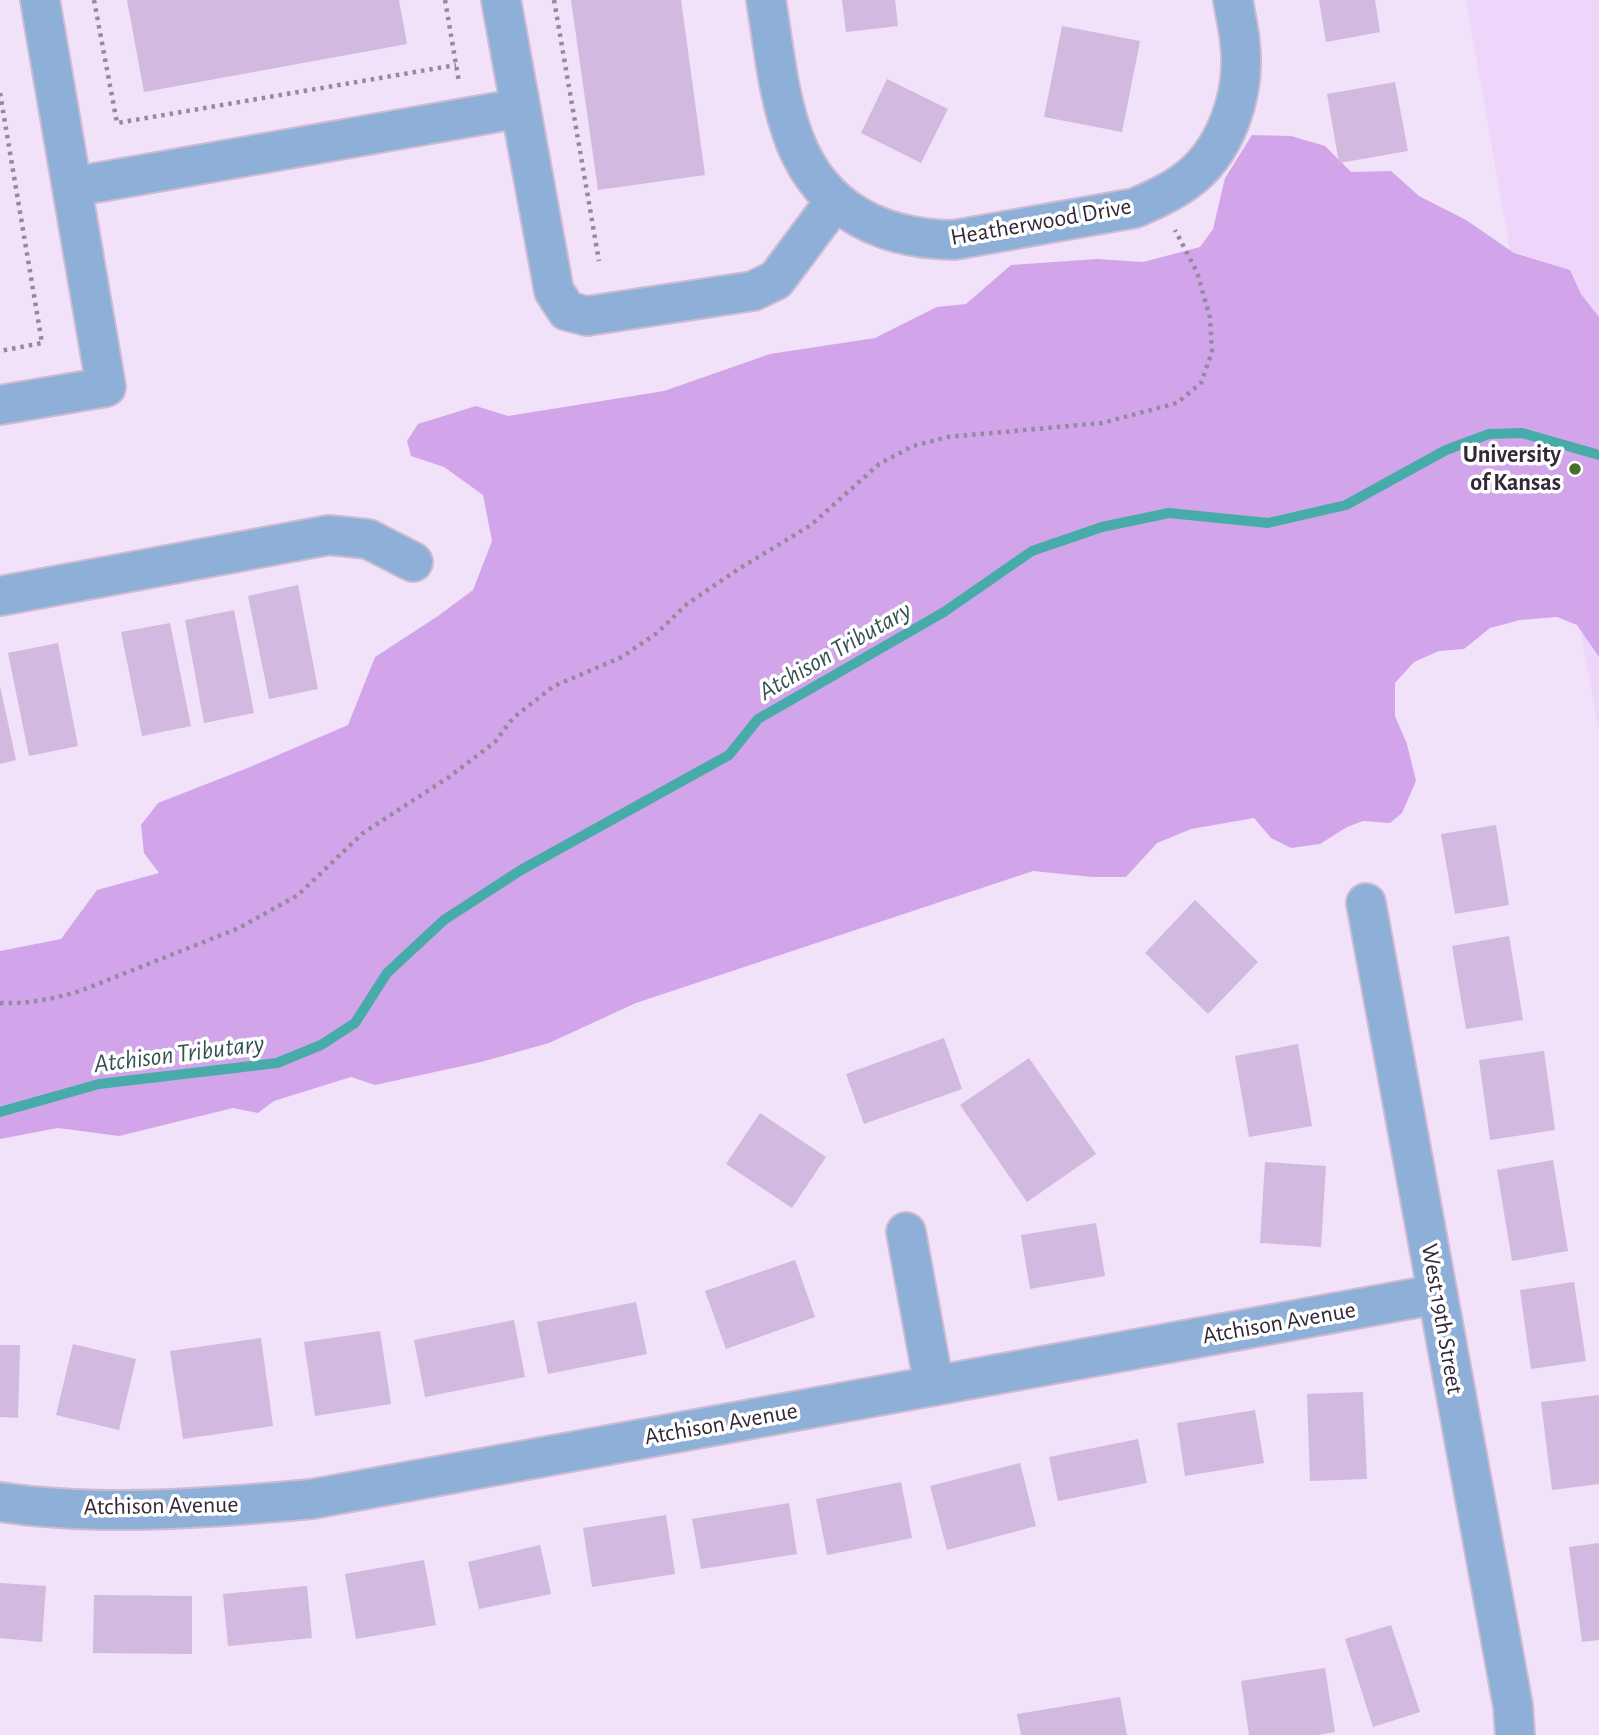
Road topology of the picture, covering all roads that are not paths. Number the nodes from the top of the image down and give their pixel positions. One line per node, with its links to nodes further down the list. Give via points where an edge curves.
1 (40, 0): 6 (street)
2 (501, 0): 5 (street)
3 (766, 0): 7 (street, Heatherwood Drive, via 789,126 812,177)
4 (1233, 0): 7 (street, Heatherwood Drive, via 1241,44 1236,106 1206,161 1185,182 1158,198 1135,208 954,240 894,232 860,219)
5 (521, 108): 6 (street); 7 (street, via 554,291 567,311 587,316 753,291 776,280)
6 (72, 187): 8 (street, via 106,387)
7 (835, 201)
8 (0, 405)
9 (413, 562): 10 (street, via 368,540 329,535)
10 (0, 596)
11 (1366, 903): 13 (street, West 19th Street)
12 (906, 1232): 14 (street)
13 (1438, 1294): 14 (street, Atchison Avenue); 16 (street, West 19th Street)
14 (934, 1386): 15 (street, Atchison Avenue, via 312,1499 130,1510)
15 (0, 1502)
16 (1516, 1735)

